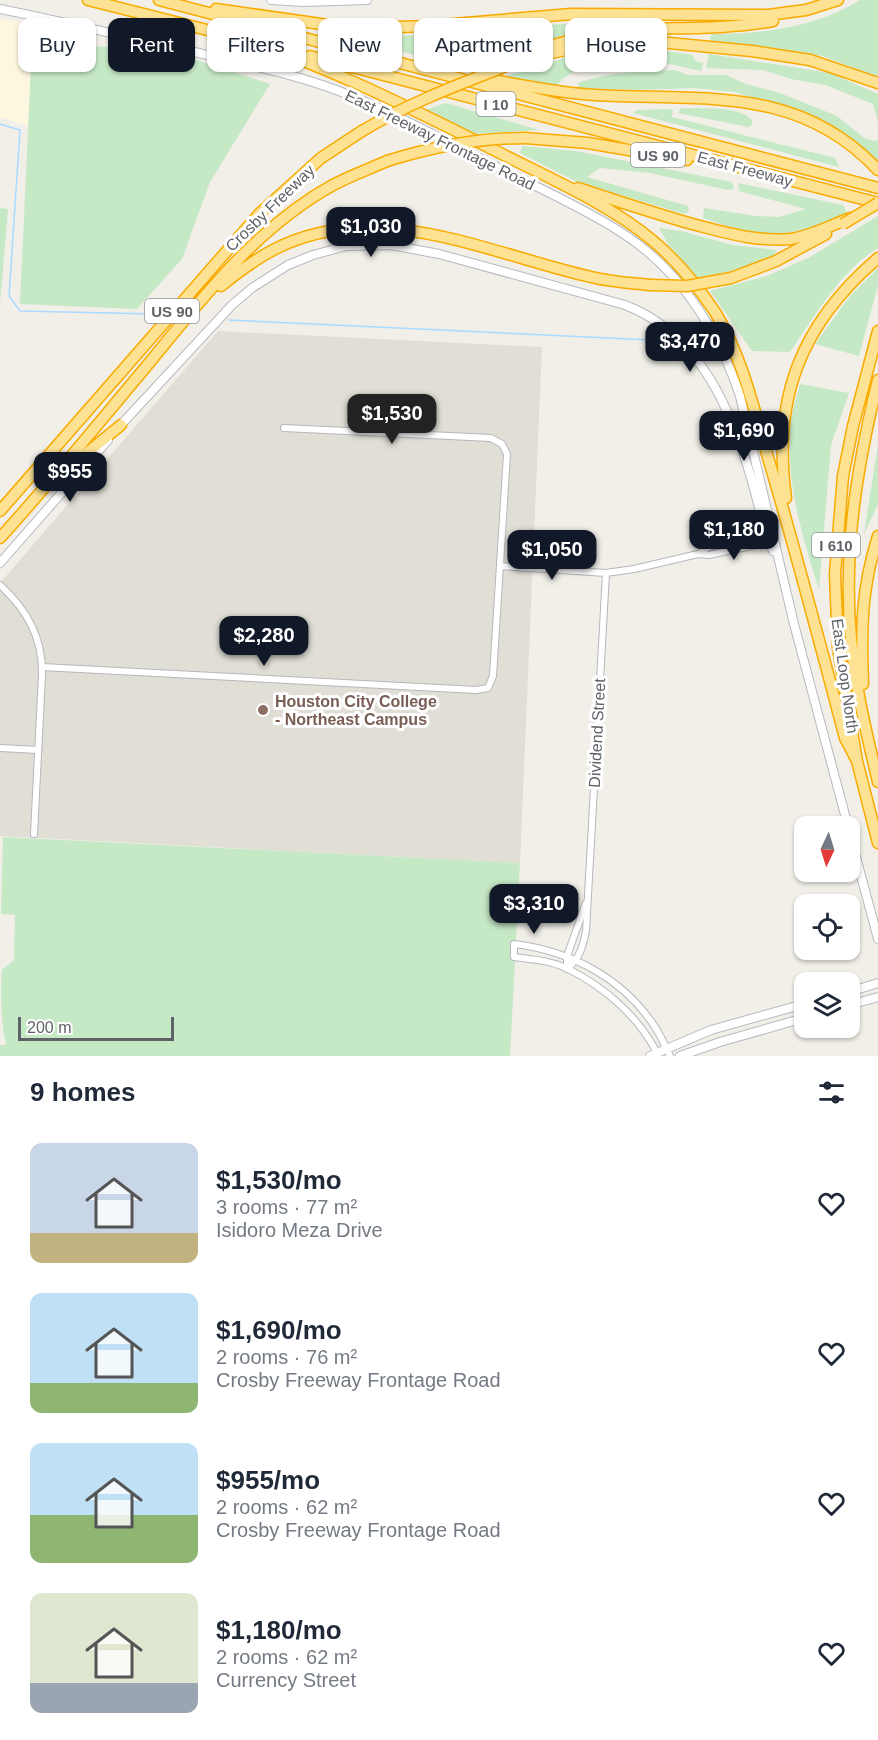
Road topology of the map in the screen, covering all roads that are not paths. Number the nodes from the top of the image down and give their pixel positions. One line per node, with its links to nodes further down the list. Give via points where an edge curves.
1 (88, 0): 8 (highway, East Freeway / I 10)
2 (160, 0): 5 (highway, via 328,25 397,27 571,14 768,15 806,10); 13 (highway, East Freeway / I 10)
3 (271, 0): 6 (main road)
4 (367, 0): 6 (main road)
5 (838, 0): 9 (highway, via 799,15 760,23 624,30 596,34)
6 (336, 1)
7 (0, 9): 43 (main road, East Freeway Frontage Road, via 268,69 339,91 391,113 621,232 670,274 704,315 720,344 747,417)
8 (207, 30)
9 (553, 48)
10 (553, 49): 17 (highway, Crosby Freeway / US 90, via 616,42 697,46 810,60)
11 (306, 55): 19 (highway, East Freeway / I 10)
12 (306, 61): 20 (highway)
13 (414, 67)
14 (433, 72): 21 (highway, East Freeway / I 10)
15 (439, 72): 18 (highway, via 575,94 740,100 783,110 810,122 855,149)
16 (492, 72): 31 (highway, Crosby Freeway / US 90, bridge, via 385,117 321,158 260,213)
17 (878, 83)
18 (878, 170)
19 (758, 172): 22 (highway, East Freeway / I 10); 25 (highway, Crosby Freeway / US 90, bridge, via 588,143 525,138 468,141 430,149 387,161 331,186 240,256)
20 (546, 176): 23 (highway, via 736,236 793,238); 33 (highway, via 651,239 688,275 715,313 752,395)
21 (878, 188)
22 (878, 203): 23 (highway, bridge)
23 (846, 221): 25 (highway, bridge, via 776,261 731,278 687,286 592,278 433,235 386,227 316,234 274,249 246,267)
24 (878, 258): 33 (highway, via 827,311 791,381 781,450)
25 (185, 319): 30 (highway, Crosby Freeway / US 90)
26 (878, 332): 49 (highway, East Loop North / I 610, via 843,477 835,574 838,648)
27 (878, 380): 46 (highway, East Loop North / I 610, via 859,461 849,545 851,641)
28 (121, 425): 30 (highway); 32 (main road, via 232,305 265,278 288,265 346,246 391,245 439,254 625,305 645,313 672,333 695,357 724,401); 40 (main road)
29 (284, 428): 41 (street, via 491,438 502,444 507,454)
30 (44, 489): 35 (highway, Crosby Freeway / US 90)
31 (0, 511)
32 (764, 527): 36 (street); 37 (main road)
33 (789, 528): 49 (highway, via 845,738)
34 (878, 536): 46 (highway, via 863,604)
35 (0, 538)
36 (729, 540): 38 (street); 39 (street)
37 (769, 542): 38 (street); 43 (main road)
38 (731, 550): 39 (street)
39 (698, 554): 42 (street)
40 (0, 563)
41 (500, 566): 42 (street); 45 (street, via 494,676 488,688)
42 (606, 573): 55 (street, Dividend Street)
43 (782, 574): 51 (main road)
44 (0, 585): 45 (street, via 32,624)
45 (42, 666): 48 (street)
46 (866, 729): 50 (highway, East Loop North / I 610)
47 (0, 748): 48 (street)
48 (38, 750): 52 (street)
49 (857, 761): 53 (highway, East Loop North / I 610)
50 (878, 782)
51 (845, 816)
52 (34, 834)
53 (878, 843)
54 (860, 872): 56 (main road)
55 (589, 894): 57 (street, Dividend Street); 58 (street, Dividend Street, via 584,944)
56 (878, 939)
57 (567, 956): 58 (street); 59 (street, Dividend Street); 59 (street, via 514,944 514,957)
58 (576, 961): 59 (street, Dividend Street); 68 (street, via 627,994 656,1028)
59 (567, 969): 69 (street, via 614,999 645,1032)
60 (878, 983): 61 (main road)
61 (860, 989)
62 (878, 997): 63 (main road)
63 (860, 1002)
64 (794, 1008): 66 (main road)
65 (794, 1021): 67 (main road)
66 (735, 1024): 67 (main road); 68 (main road, via 711,1030)
67 (738, 1037): 70 (main road)
68 (668, 1052): 69 (main road)
69 (655, 1055)
70 (680, 1056)

